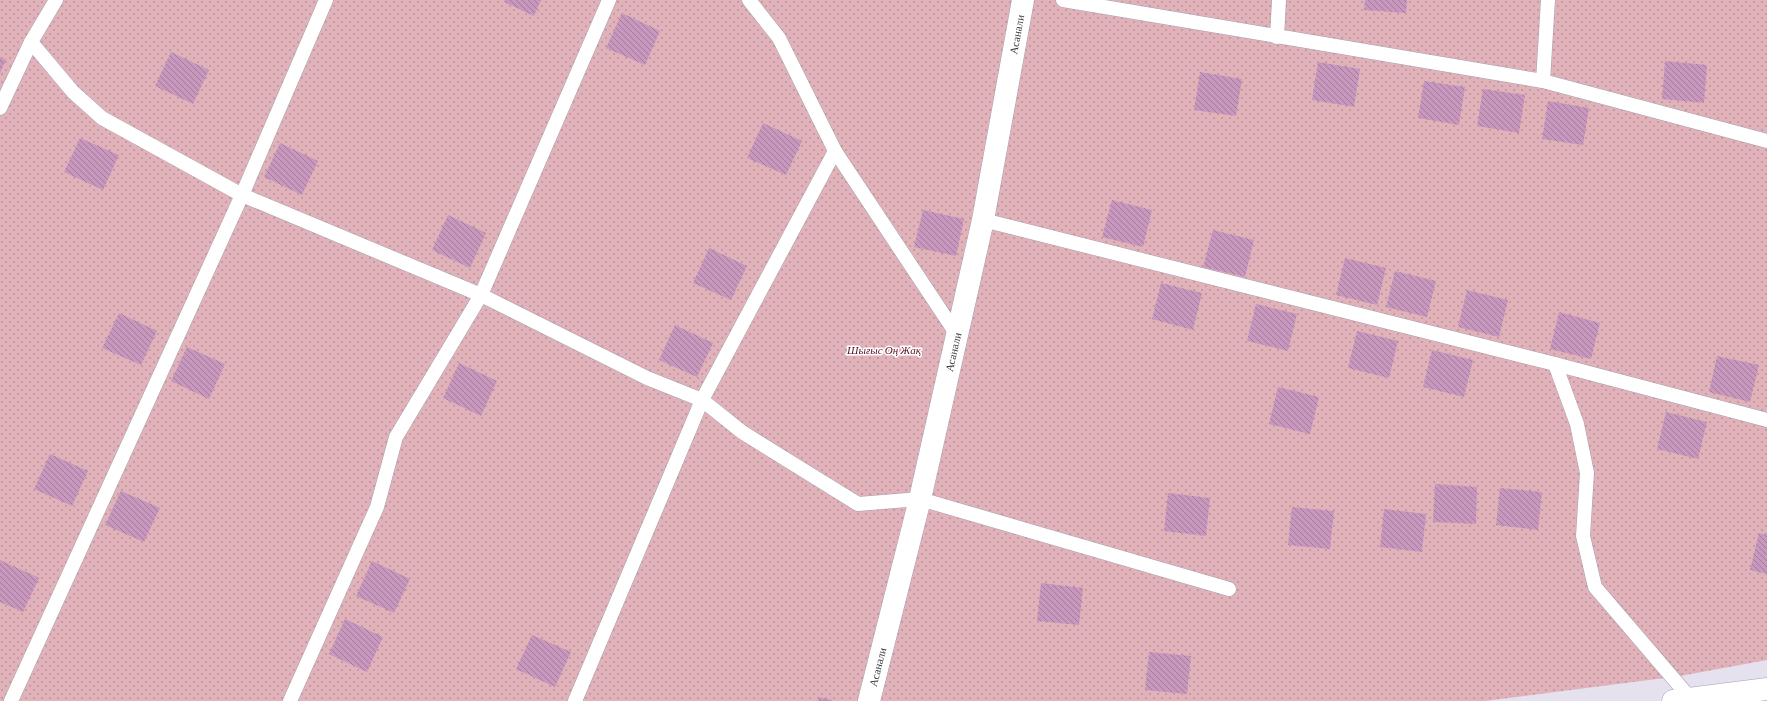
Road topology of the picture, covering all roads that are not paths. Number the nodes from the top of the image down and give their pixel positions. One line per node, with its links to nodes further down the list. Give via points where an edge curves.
1 (56, 0): 10 (lane)
2 (326, 0): 15 (lane)
3 (609, 0): 17 (lane)
4 (749, 0): 14 (lane, via 779,38)
5 (1023, 0): 16 (street, Асанали)
6 (1063, 0): 9 (lane)
7 (1280, 0): 9 (lane)
8 (1548, 0): 11 (lane)
9 (1277, 37): 11 (lane)
10 (31, 42): 12 (lane); 15 (lane, via 73,92 102,118)
11 (1543, 81): 13 (lane)
12 (0, 108)
13 (1767, 141)
14 (835, 151): 18 (lane); 20 (lane)
15 (242, 195): 17 (lane); 26 (lane)
16 (983, 220): 18 (street, Асанали); 19 (lane)
17 (481, 295): 20 (lane, via 647,378); 27 (lane, via 396,437 377,507)
18 (957, 335): 22 (street, Асанали)
19 (1555, 364): 21 (lane); 25 (lane, via 1576,424 1587,473 1583,536 1595,587)
20 (702, 400): 22 (lane, via 742,432 858,504); 28 (lane)
21 (1767, 420)
22 (920, 499): 23 (lane); 29 (street, Асанали)
23 (1230, 590)
24 (1767, 689): 25 (street)
25 (1682, 700)
26 (11, 701)
27 (290, 701)
28 (575, 701)
29 (869, 701)

